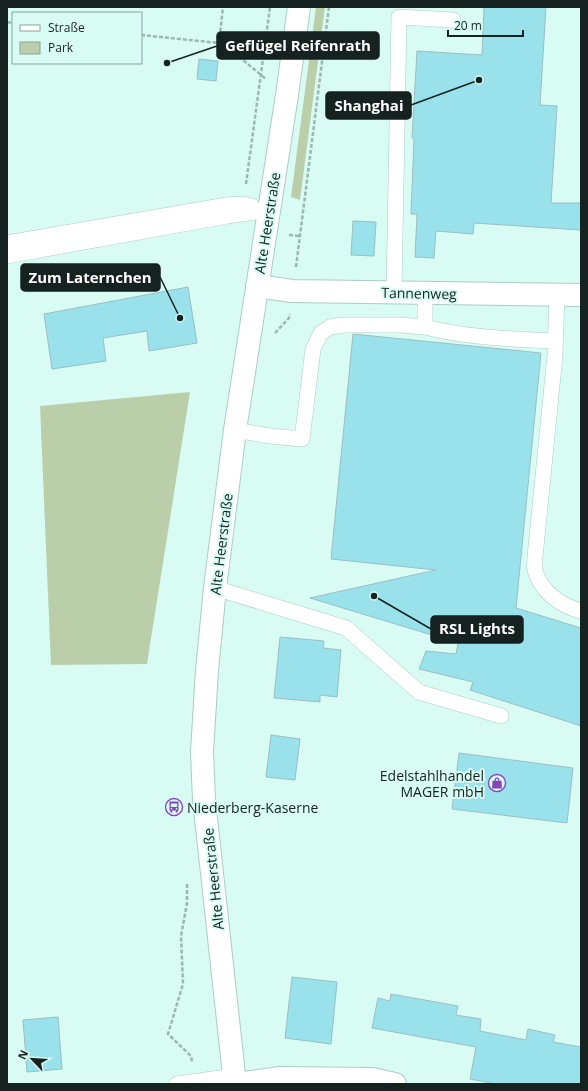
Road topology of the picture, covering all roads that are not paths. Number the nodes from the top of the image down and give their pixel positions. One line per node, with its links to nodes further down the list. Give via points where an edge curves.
1 (298, 7): 3 (street, Alte Heerstraße)
2 (453, 20): 7 (lane, via 399,17)
3 (269, 210): 4 (lane, via 243,204 227,205); 5 (lane); 6 (street, Alte Heerstraße)
4 (7, 243)
5 (7, 256)
6 (257, 286): 7 (street, Tannenweg, via 292,291); 13 (street, Alte Heerstraße)
7 (394, 292): 8 (street, Tannenweg)
8 (425, 293): 9 (street, Tannenweg); 11 (lane)
9 (557, 294): 10 (street, Tannenweg); 12 (lane)
10 (581, 295)
11 (424, 327): 12 (lane, via 489,338); 13 (lane, via 330,327 321,334 313,350 302,439)
12 (556, 341): 15 (lane, via 535,570 542,585 555,599)
13 (235, 430): 14 (street, Alte Heerstraße)
14 (215, 588): 16 (lane, via 346,628 419,692); 17 (street, Alte Heerstraße, via 202,752 204,800)
15 (581, 611)
16 (501, 716)
17 (235, 1081): 18 (lane); 19 (street, via 281,1078 372,1079)
18 (177, 1084)
19 (395, 1084)

